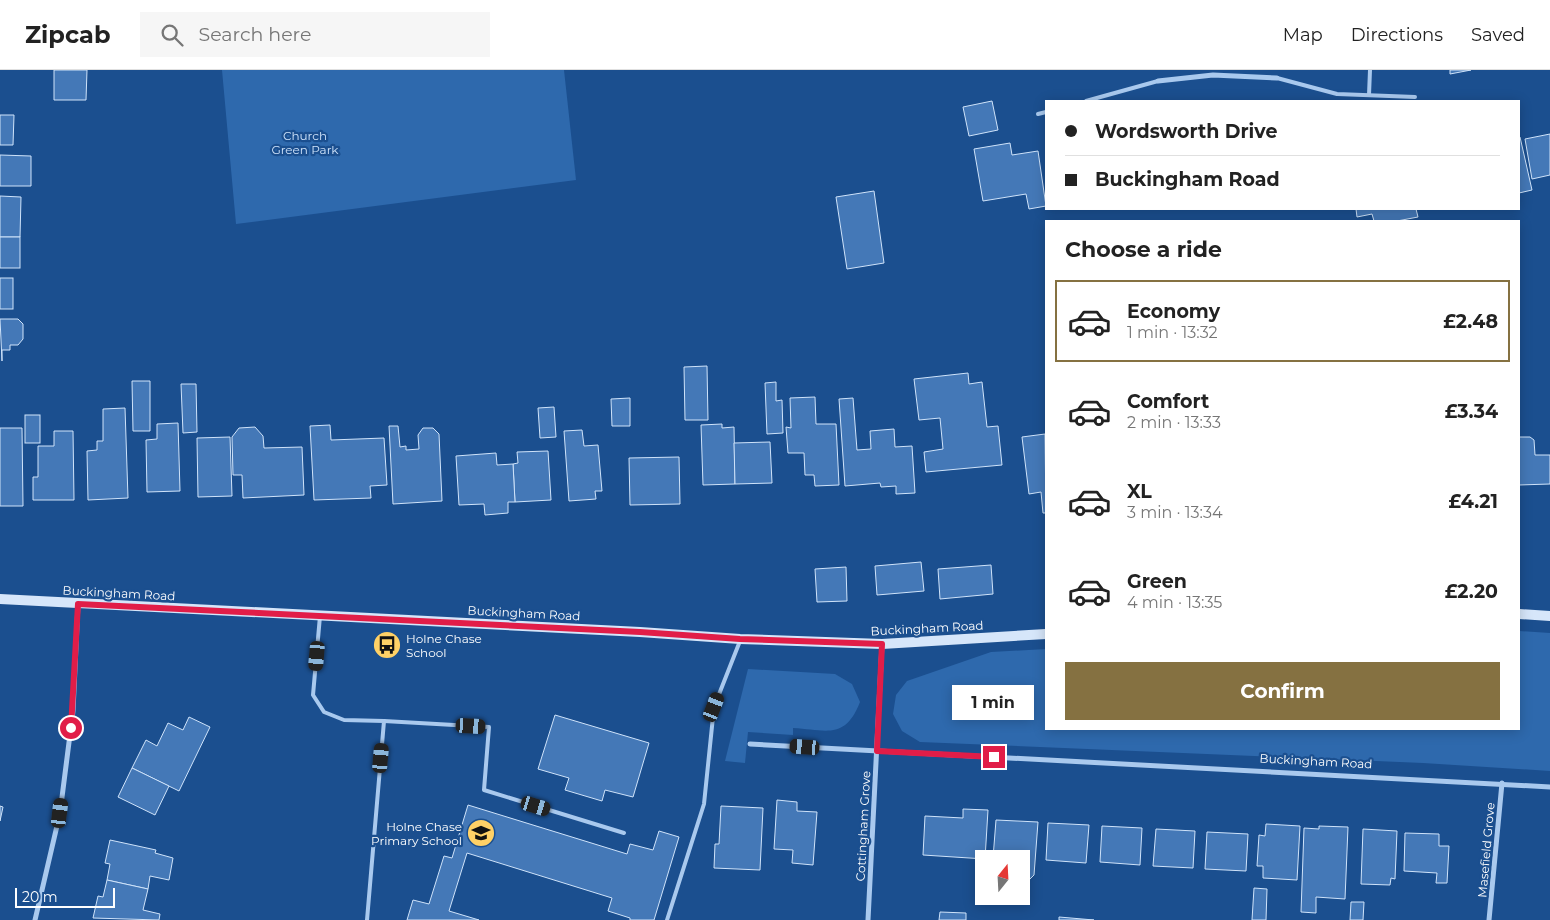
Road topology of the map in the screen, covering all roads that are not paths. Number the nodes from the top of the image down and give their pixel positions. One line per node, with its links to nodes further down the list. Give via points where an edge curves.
1 (1370, 70): 5 (lane)
2 (1213, 73): 3 (street); 4 (street)
3 (1277, 78): 5 (lane, via 1337,94)
4 (1158, 81): 7 (lane)
5 (1369, 95): 6 (lane)
6 (1415, 97)
7 (1090, 100)
8 (1045, 112): 9 (lane)
9 (1038, 114)
10 (0, 599): 11 (main road, Buckingham Road)
11 (78, 604): 13 (main road, Buckingham Road); 24 (street, via 73,711 60,813)
12 (1520, 614): 14 (main road)
13 (320, 616): 16 (main road, Buckingham Road); 18 (lane, via 313,695 324,712 344,720)
14 (1550, 616)
15 (1045, 634): 17 (main road, Buckingham Road)
16 (740, 639): 17 (main road, Buckingham Road); 26 (lane, via 714,707 704,804)
17 (882, 644): 20 (street, Cottingham Grove)
18 (384, 721): 23 (lane, via 489,727 484,790); 25 (lane)
19 (750, 744): 20 (street, Buckingham Road)
20 (877, 751): 21 (street, Buckingham Road); 27 (street, Cottingham Grove)
21 (1502, 783): 22 (street, Buckingham Road); 28 (street, Masefield Grove)
22 (1550, 787)
23 (624, 833)
24 (35, 920)
25 (367, 920)
26 (667, 920)
27 (868, 920)
28 (1489, 920)

